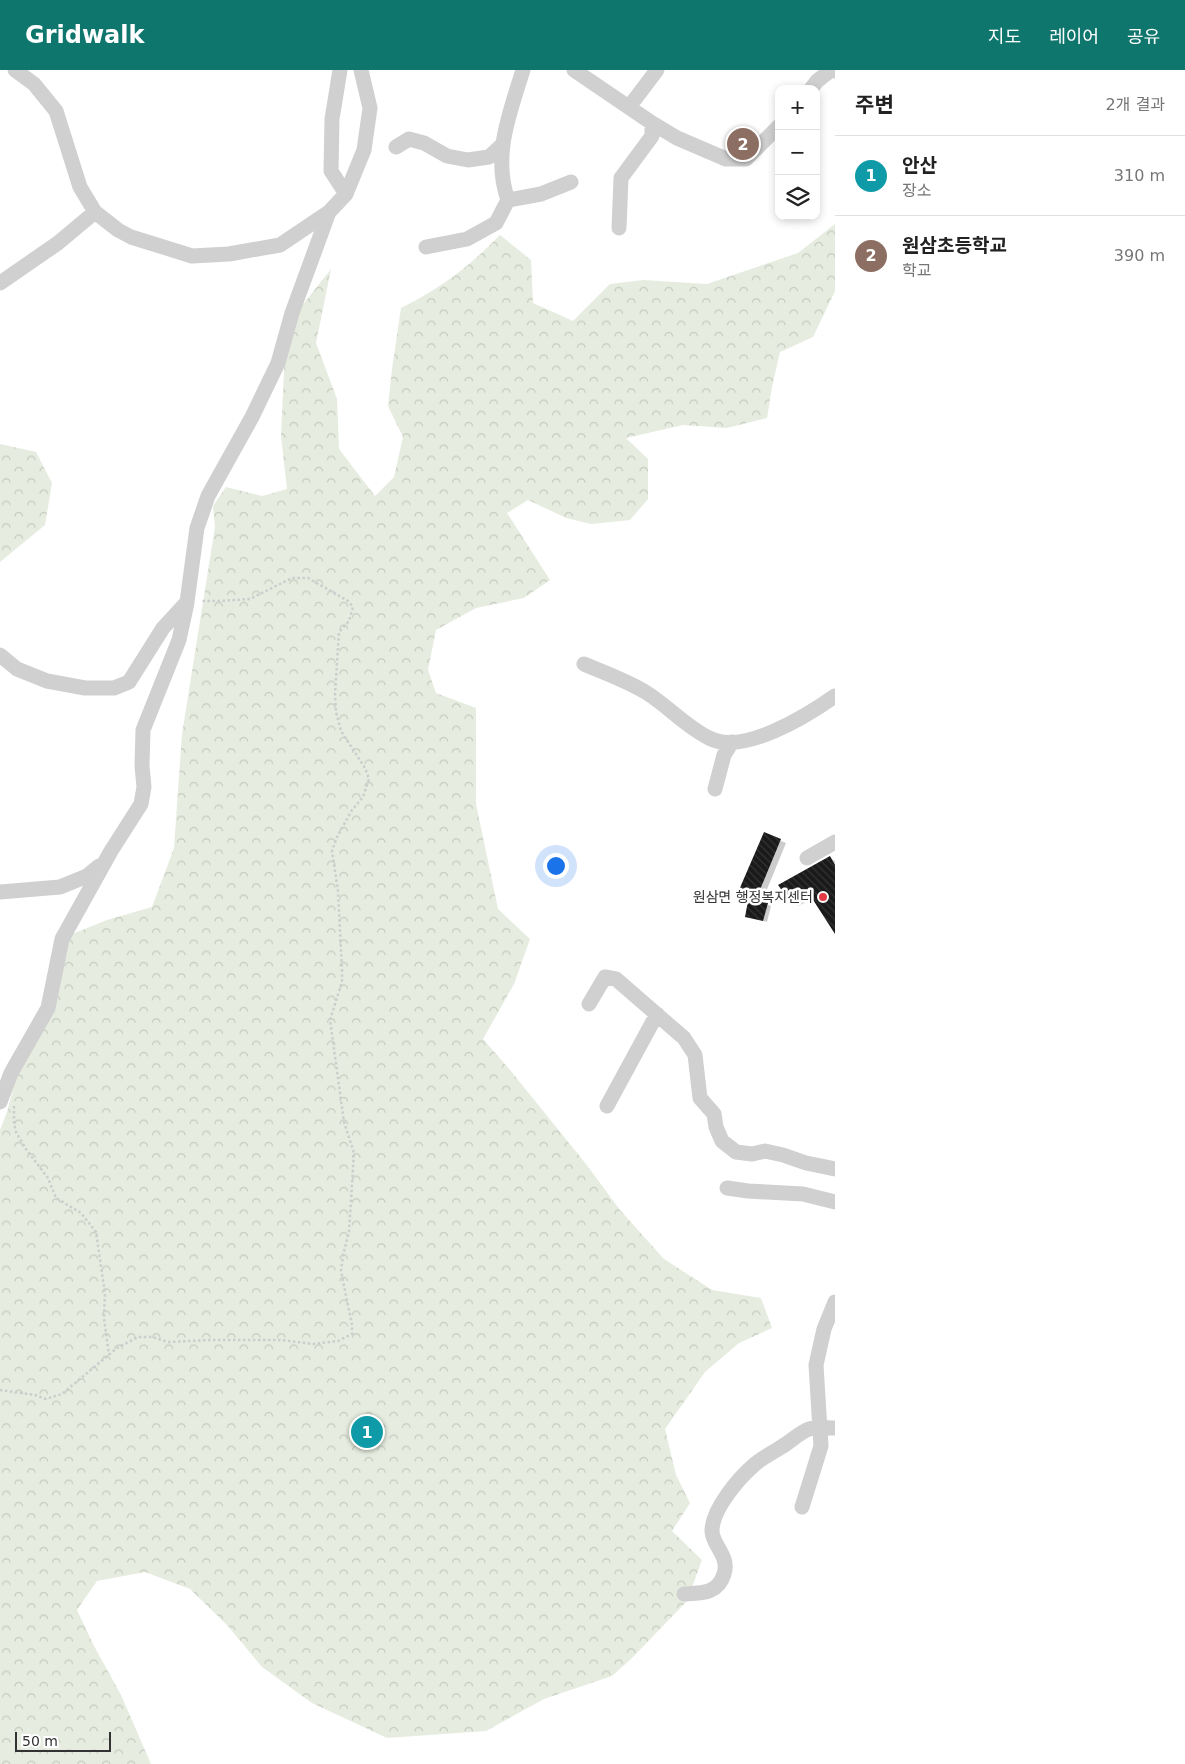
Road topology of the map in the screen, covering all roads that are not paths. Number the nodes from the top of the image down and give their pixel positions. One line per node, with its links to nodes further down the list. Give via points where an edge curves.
1 (15, 70): 17 (street, via 34,84 56,111 80,187)
2 (340, 70): 15 (street, via 332,119 331,172)
3 (361, 70): 15 (street, via 370,108 364,150)
4 (523, 70): 12 (street)
5 (574, 70): 9 (street)
6 (657, 70): 9 (street)
7 (835, 71): 8 (street, via 831,70)
8 (814, 85)
9 (629, 107): 10 (street)
10 (652, 123): 11 (street, via 677,138 726,159 746,159); 19 (street, via 652,136 620,178)
11 (775, 130)
12 (502, 144): 13 (street, via 489,157 468,160 447,156 409,139); 16 (street, via 501,165)
13 (396, 147)
14 (571, 182): 16 (street, via 541,194)
15 (346, 194): 18 (street)
16 (508, 200): 20 (street, via 496,223 467,239)
17 (95, 212): 18 (street, via 131,237 192,256 229,254 280,245); 21 (street, via 58,243)
18 (329, 212): 22 (street, via 292,313 278,364 208,496 197,528)
19 (619, 228)
20 (426, 247)
21 (0, 283)
22 (187, 600): 23 (street, via 163,628 129,682 114,688 85,688 47,681 17,669); 30 (street, via 179,640 143,730 144,787 141,804)
23 (0, 655)
24 (584, 664): 26 (street, via 645,692 711,740)
25 (835, 696): 26 (street, via 803,718 763,736)
26 (732, 742): 27 (street, via 724,755)
27 (715, 789)
28 (835, 842): 29 (street)
29 (807, 858)
30 (106, 860): 31 (street, via 87,876 60,888); 34 (street, via 62,940 48,1008 11,1073)
31 (0, 892)
32 (589, 1004): 33 (street, via 605,977 616,979)
33 (657, 1014): 35 (street); 36 (street, via 684,1038 695,1055 700,1098 714,1114 722,1141 736,1152 752,1154 765,1151)
34 (0, 1102)
35 (607, 1106)
36 (835, 1169)
37 (727, 1188): 38 (street, via 803,1194)
38 (835, 1202)
39 (835, 1302): 40 (street, via 824,1329 816,1365)
40 (819, 1427): 41 (street); 42 (street, via 821,1446); 43 (street, via 807,1430 755,1464 735,1486 722,1504 712,1533 724,1558 725,1573 707,1593)
41 (835, 1428)
42 (802, 1506)
43 (684, 1594)

